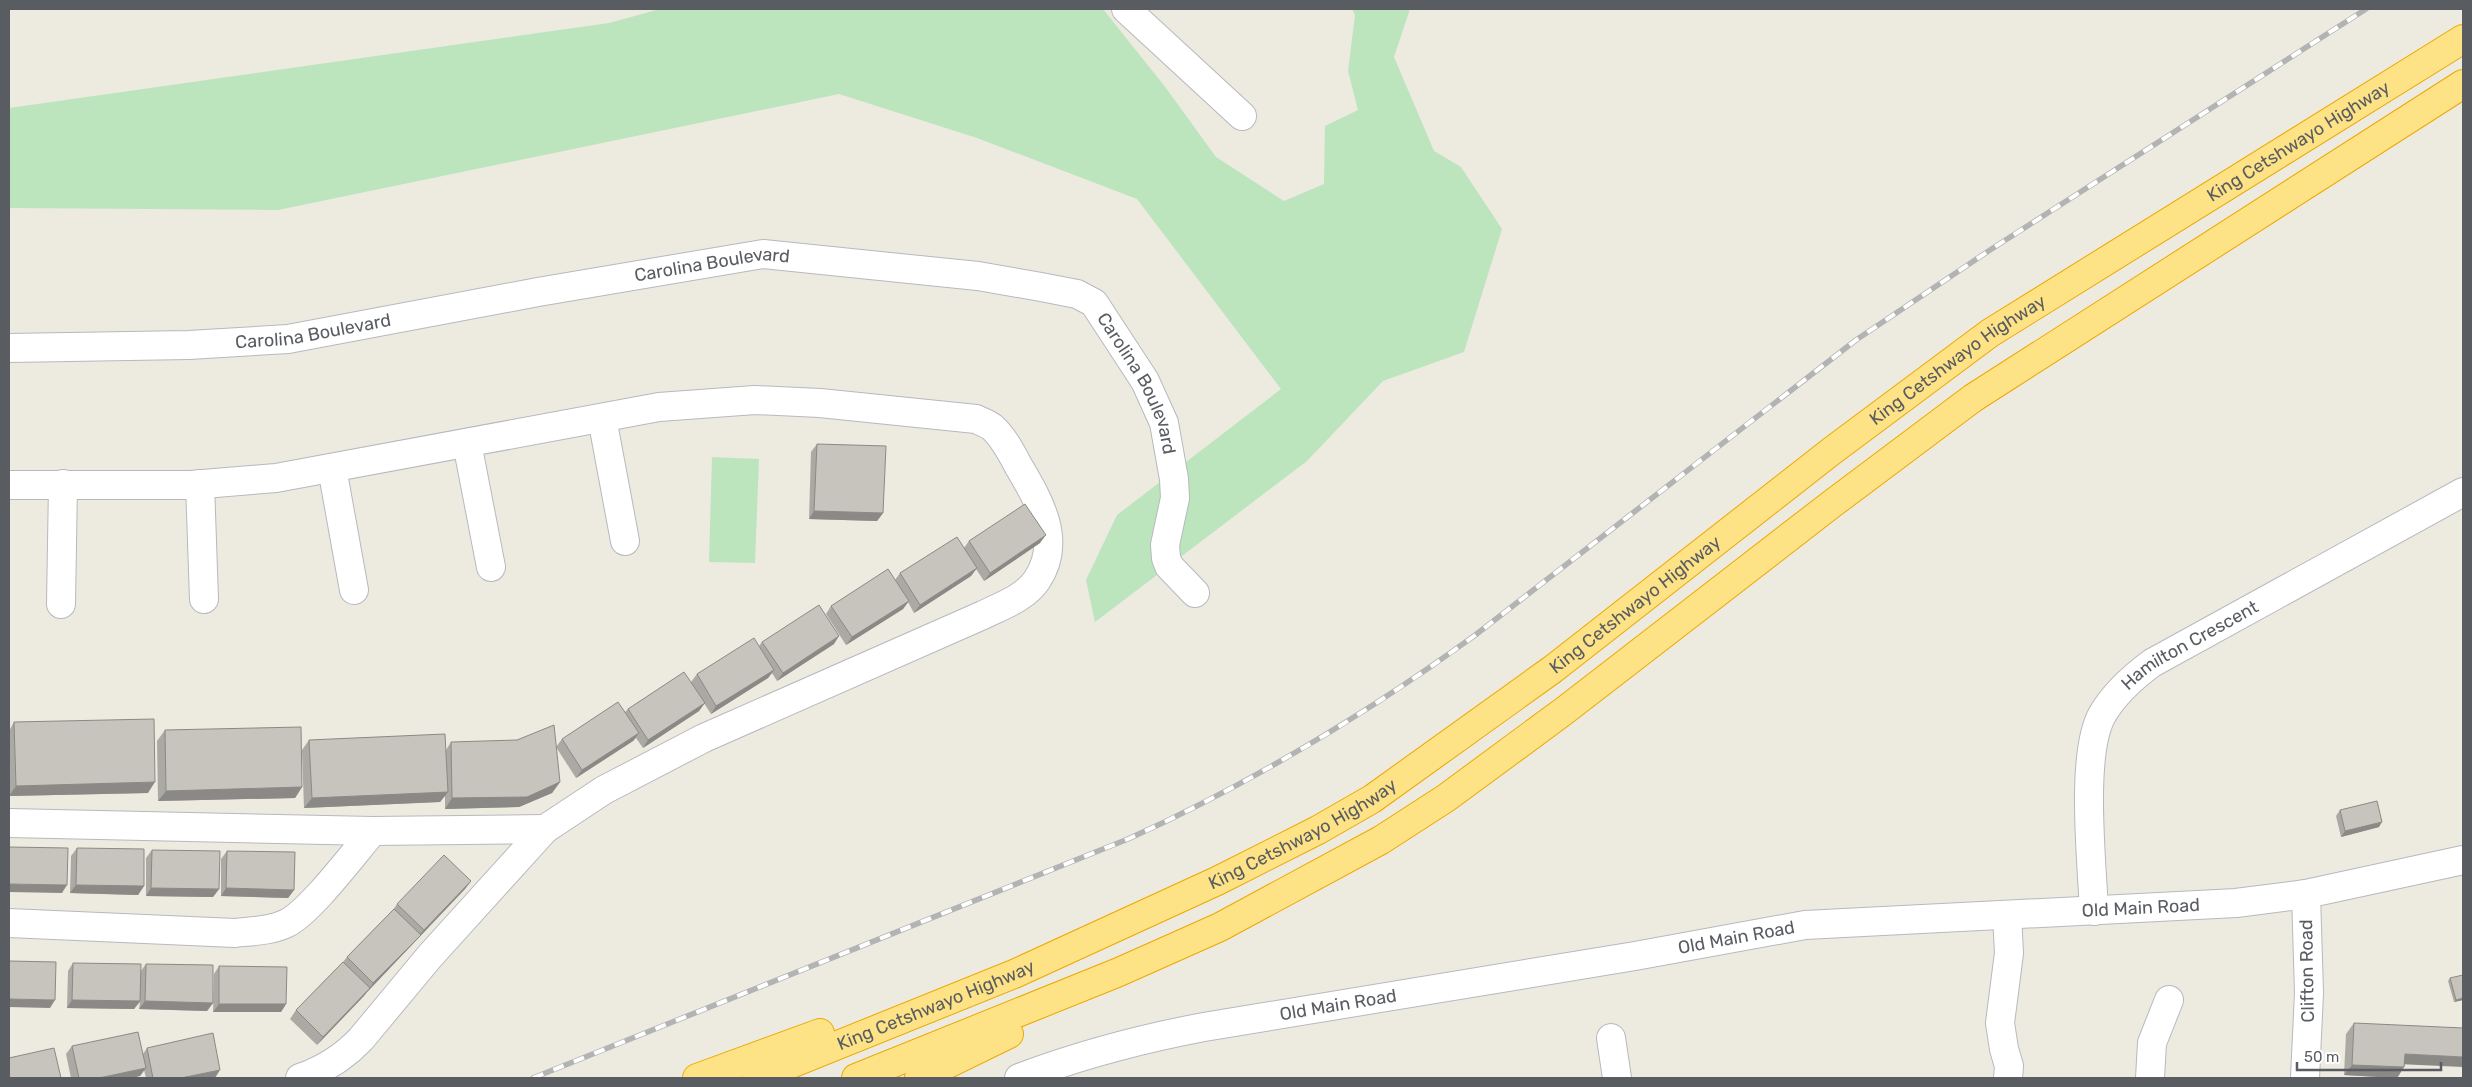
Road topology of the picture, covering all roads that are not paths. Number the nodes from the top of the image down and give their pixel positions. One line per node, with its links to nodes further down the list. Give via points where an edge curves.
1 (1126, 9): 4 (street)
2 (2463, 39): 27 (highway, King Cetshwayo Highway, via 1990,333 1819,461 1553,669 1372,799 1217,882)
3 (2463, 84): 28 (highway, via 1973,398 1446,798 1381,840 1295,888 1220,927)
4 (1242, 116)
5 (9, 348): 16 (street, Carolina Boulevard, via 281,340 763,254 978,276 1077,294 1094,303 1145,381 1164,423 1175,498 1165,544 1166,558 1169,566)
6 (602, 418): 7 (street); 13 (street); 20 (street, via 659,407 755,400 976,419 993,428 1009,450 1044,513 1048,533 1045,566 1023,595 983,616 704,738 604,790)
7 (467, 443): 8 (street); 14 (street)
8 (332, 468): 10 (street, via 276,478); 15 (street)
9 (63, 484): 10 (street); 11 (street); 18 (street)
10 (200, 484): 17 (street)
11 (9, 485)
12 (2463, 492): 24 (street, Hamilton Crescent, via 2152,663 2118,693 2102,715 2092,744 2090,816)
13 (625, 541)
14 (491, 566)
15 (354, 590)
16 (1195, 593)
17 (204, 600)
18 (61, 604)
19 (9, 823): 21 (street)
20 (545, 829): 21 (street); 31 (street, via 430,956 361,1040 327,1066)
21 (374, 831): 26 (street, via 303,912 288,923 264,930 235,933)
22 (2463, 860): 23 (street, Old Main Road)
23 (2306, 894): 24 (street, Old Main Road, via 2236,903); 40 (street, Clifton Road, via 2309,993)
24 (2094, 911): 25 (street, Old Main Road)
25 (2007, 915): 36 (street, Old Main Road, via 1805,925 1768,931 1152,1037 1066,1060); 38 (street, via 2009,953 2000,1023 2009,1066)
26 (9, 923)
27 (1085, 940): 32 (highway, via 982,973); 33 (highway, King Cetshwayo Highway, via 1014,974)
28 (1119, 972): 34 (highway); 35 (highway, via 1063,1008)
29 (2169, 1000): 39 (street, via 2152,1043)
30 (1611, 1038): 37 (street)
31 (300, 1078)
32 (697, 1078)
33 (756, 1078)
34 (856, 1078)
35 (918, 1078)
36 (1019, 1078)
37 (1617, 1078)
38 (2008, 1078)
39 (2150, 1078)
40 (2305, 1078)

